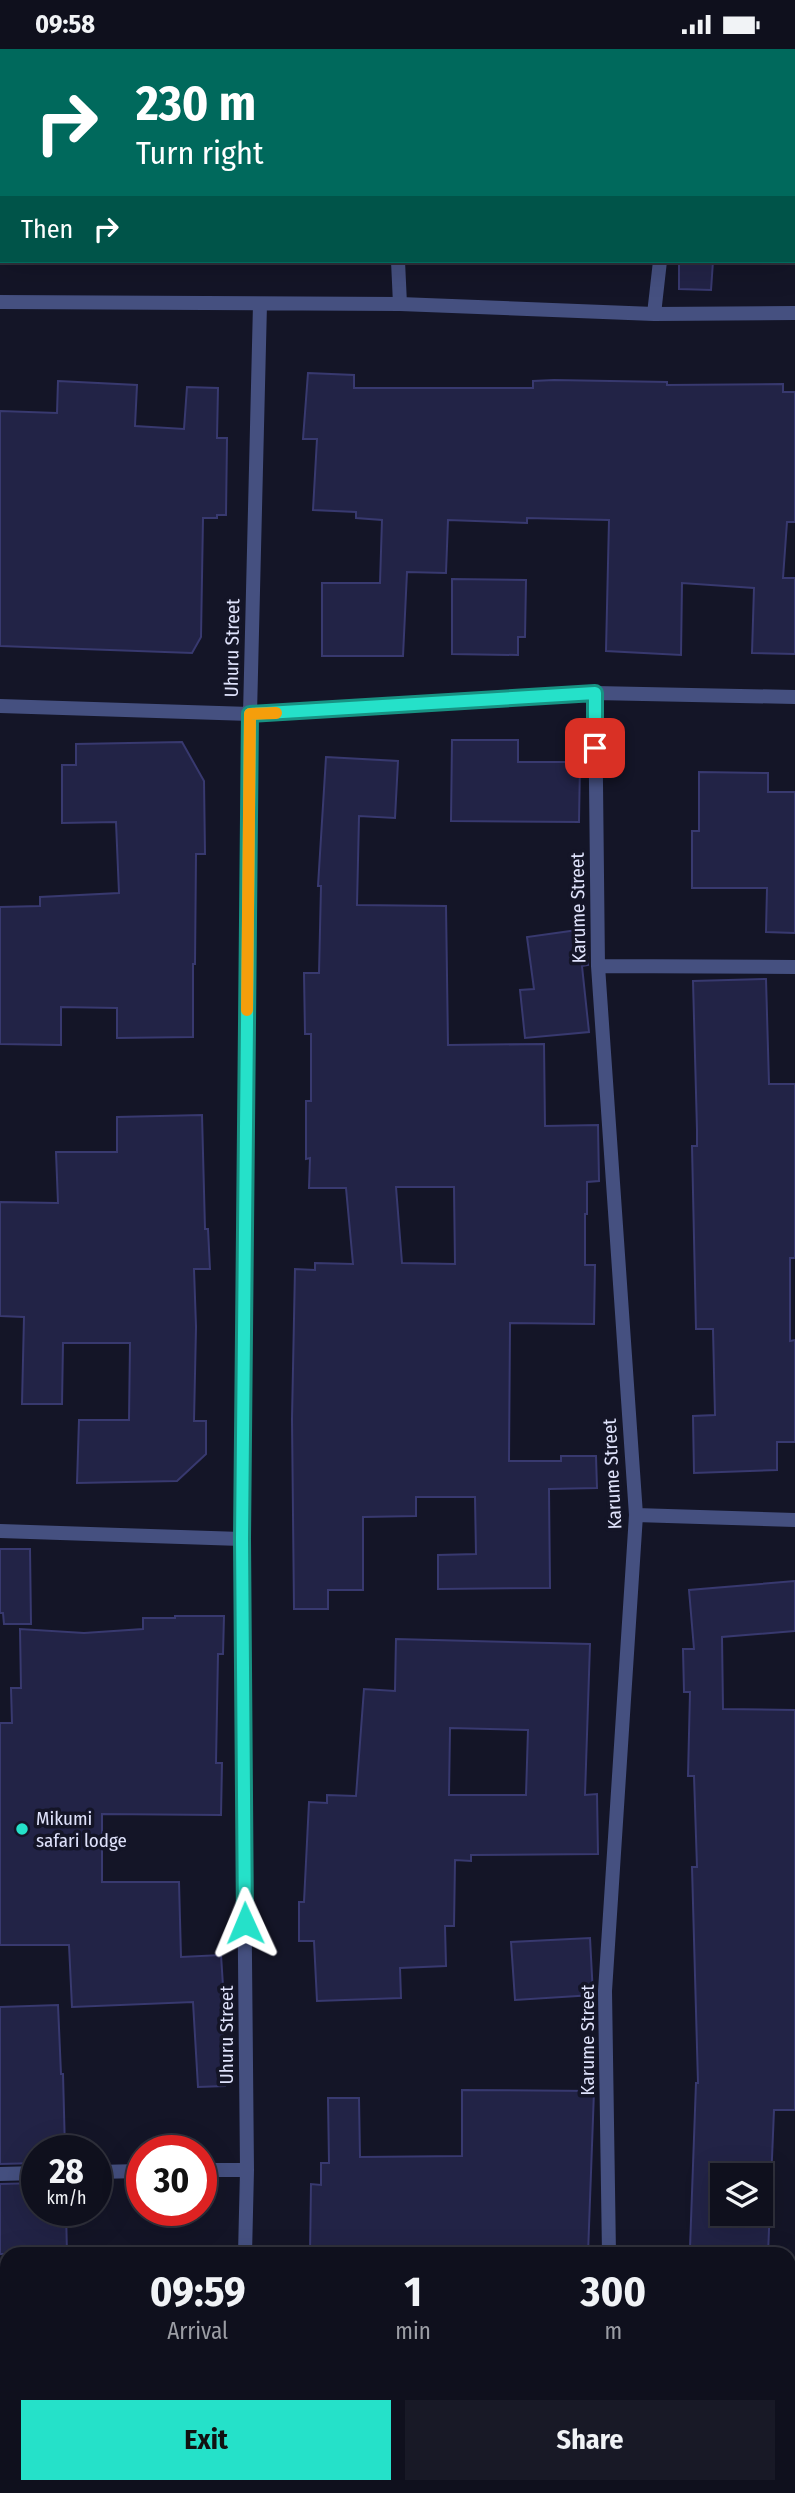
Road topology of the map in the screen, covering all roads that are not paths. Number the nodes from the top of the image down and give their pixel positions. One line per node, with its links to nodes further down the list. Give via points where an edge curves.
1 (398, 263): 5 (street)
2 (660, 263): 7 (street)
3 (0, 302): 4 (street)
4 (260, 304): 5 (street); 11 (street, Uhuru Street)
5 (400, 304): 7 (street)
6 (795, 313): 7 (street)
7 (654, 314)
8 (595, 693): 9 (street); 11 (street); 12 (street, Karume Street)
9 (795, 697)
10 (0, 706): 11 (street)
11 (250, 714): 17 (street, Uhuru Street)
12 (598, 966): 13 (street); 14 (street, Karume Street)
13 (795, 967)
14 (636, 1515): 15 (street); 23 (street, Karume Street, via 605,1990)
15 (795, 1520)
16 (0, 1531): 17 (street)
17 (242, 1539): 19 (street, Uhuru Street)
18 (217, 2170): 19 (street)
19 (247, 2170): 22 (street, Uhuru Street)
20 (21, 2173): 21 (street)
21 (0, 2174)
22 (245, 2247)
23 (609, 2247)

